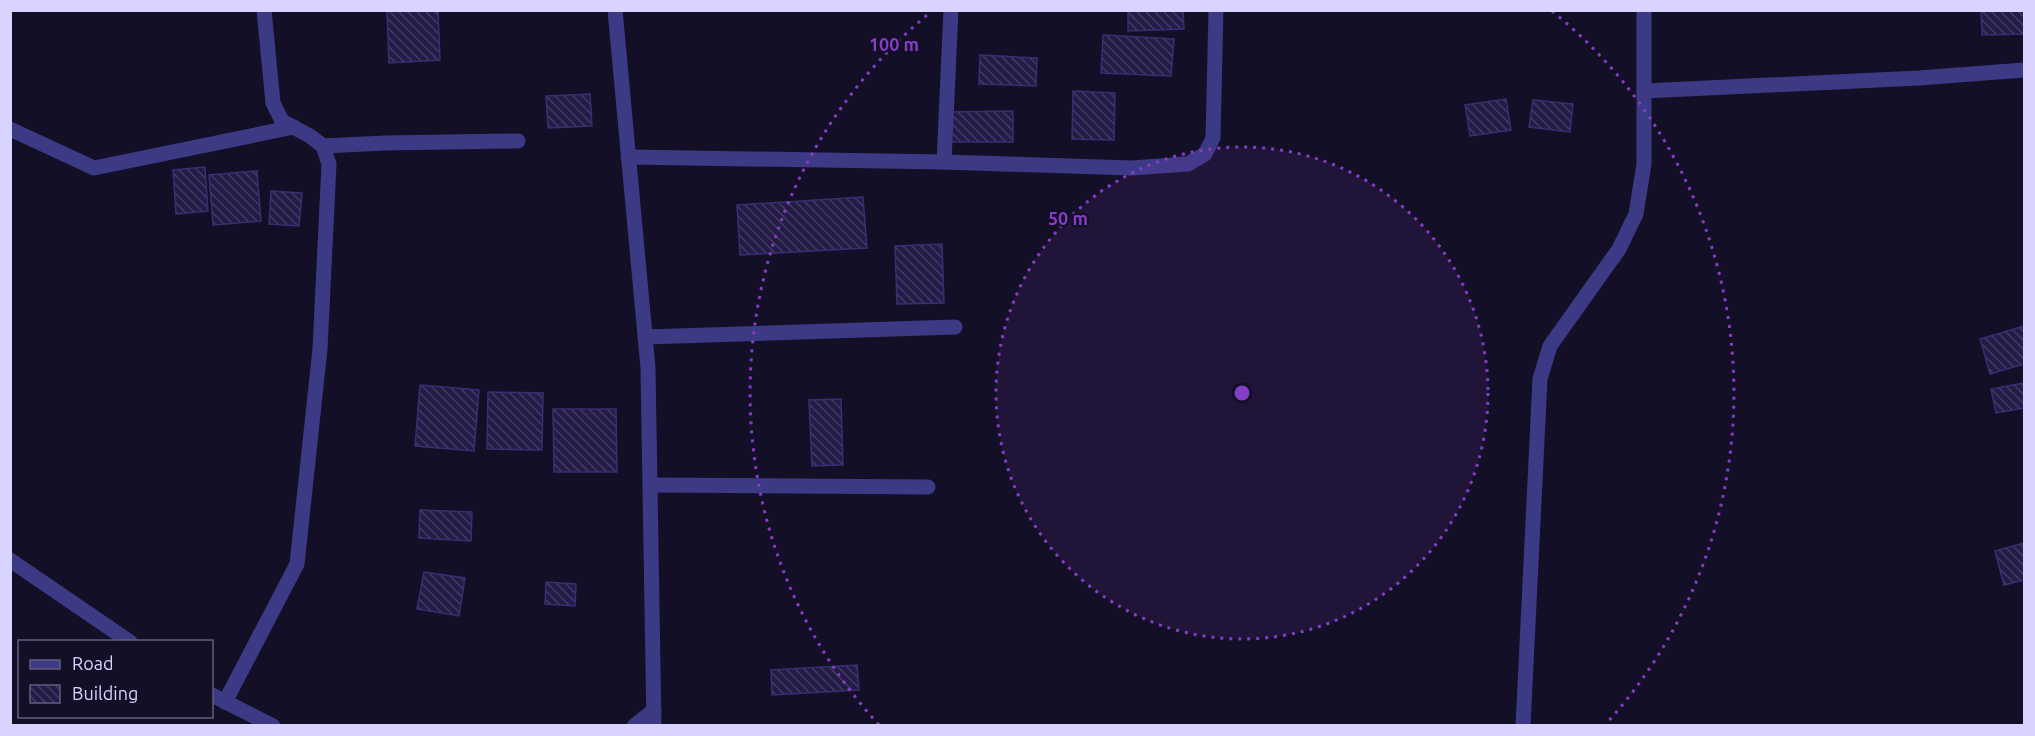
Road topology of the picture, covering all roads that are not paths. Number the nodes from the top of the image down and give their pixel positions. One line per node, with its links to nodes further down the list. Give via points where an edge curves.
1 (264, 10): 8 (street, via 273,102 282,122)
2 (615, 10): 12 (street)
3 (951, 10): 13 (street)
4 (1216, 10): 13 (street, via 1213,138 1204,154 1188,164 1131,168)
5 (1644, 10): 7 (street)
6 (2025, 70): 7 (street)
7 (1644, 91): 25 (street, via 1644,164 1636,214 1619,249 1550,346 1540,379)
8 (294, 128): 9 (street, via 94,168); 11 (street)
9 (10, 129)
10 (518, 141): 11 (street)
11 (323, 147): 20 (street, via 329,164 329,183 320,349 297,564)
12 (628, 157): 13 (street); 15 (street)
13 (944, 162)
14 (956, 327): 15 (street)
15 (645, 337): 16 (street)
16 (650, 484): 17 (street); 21 (street)
17 (928, 487)
18 (10, 560): 19 (street)
19 (127, 640)
20 (218, 698): 22 (street)
21 (654, 710): 23 (street); 24 (street)
22 (273, 726)
23 (634, 726)
24 (654, 726)
25 (1523, 726)

